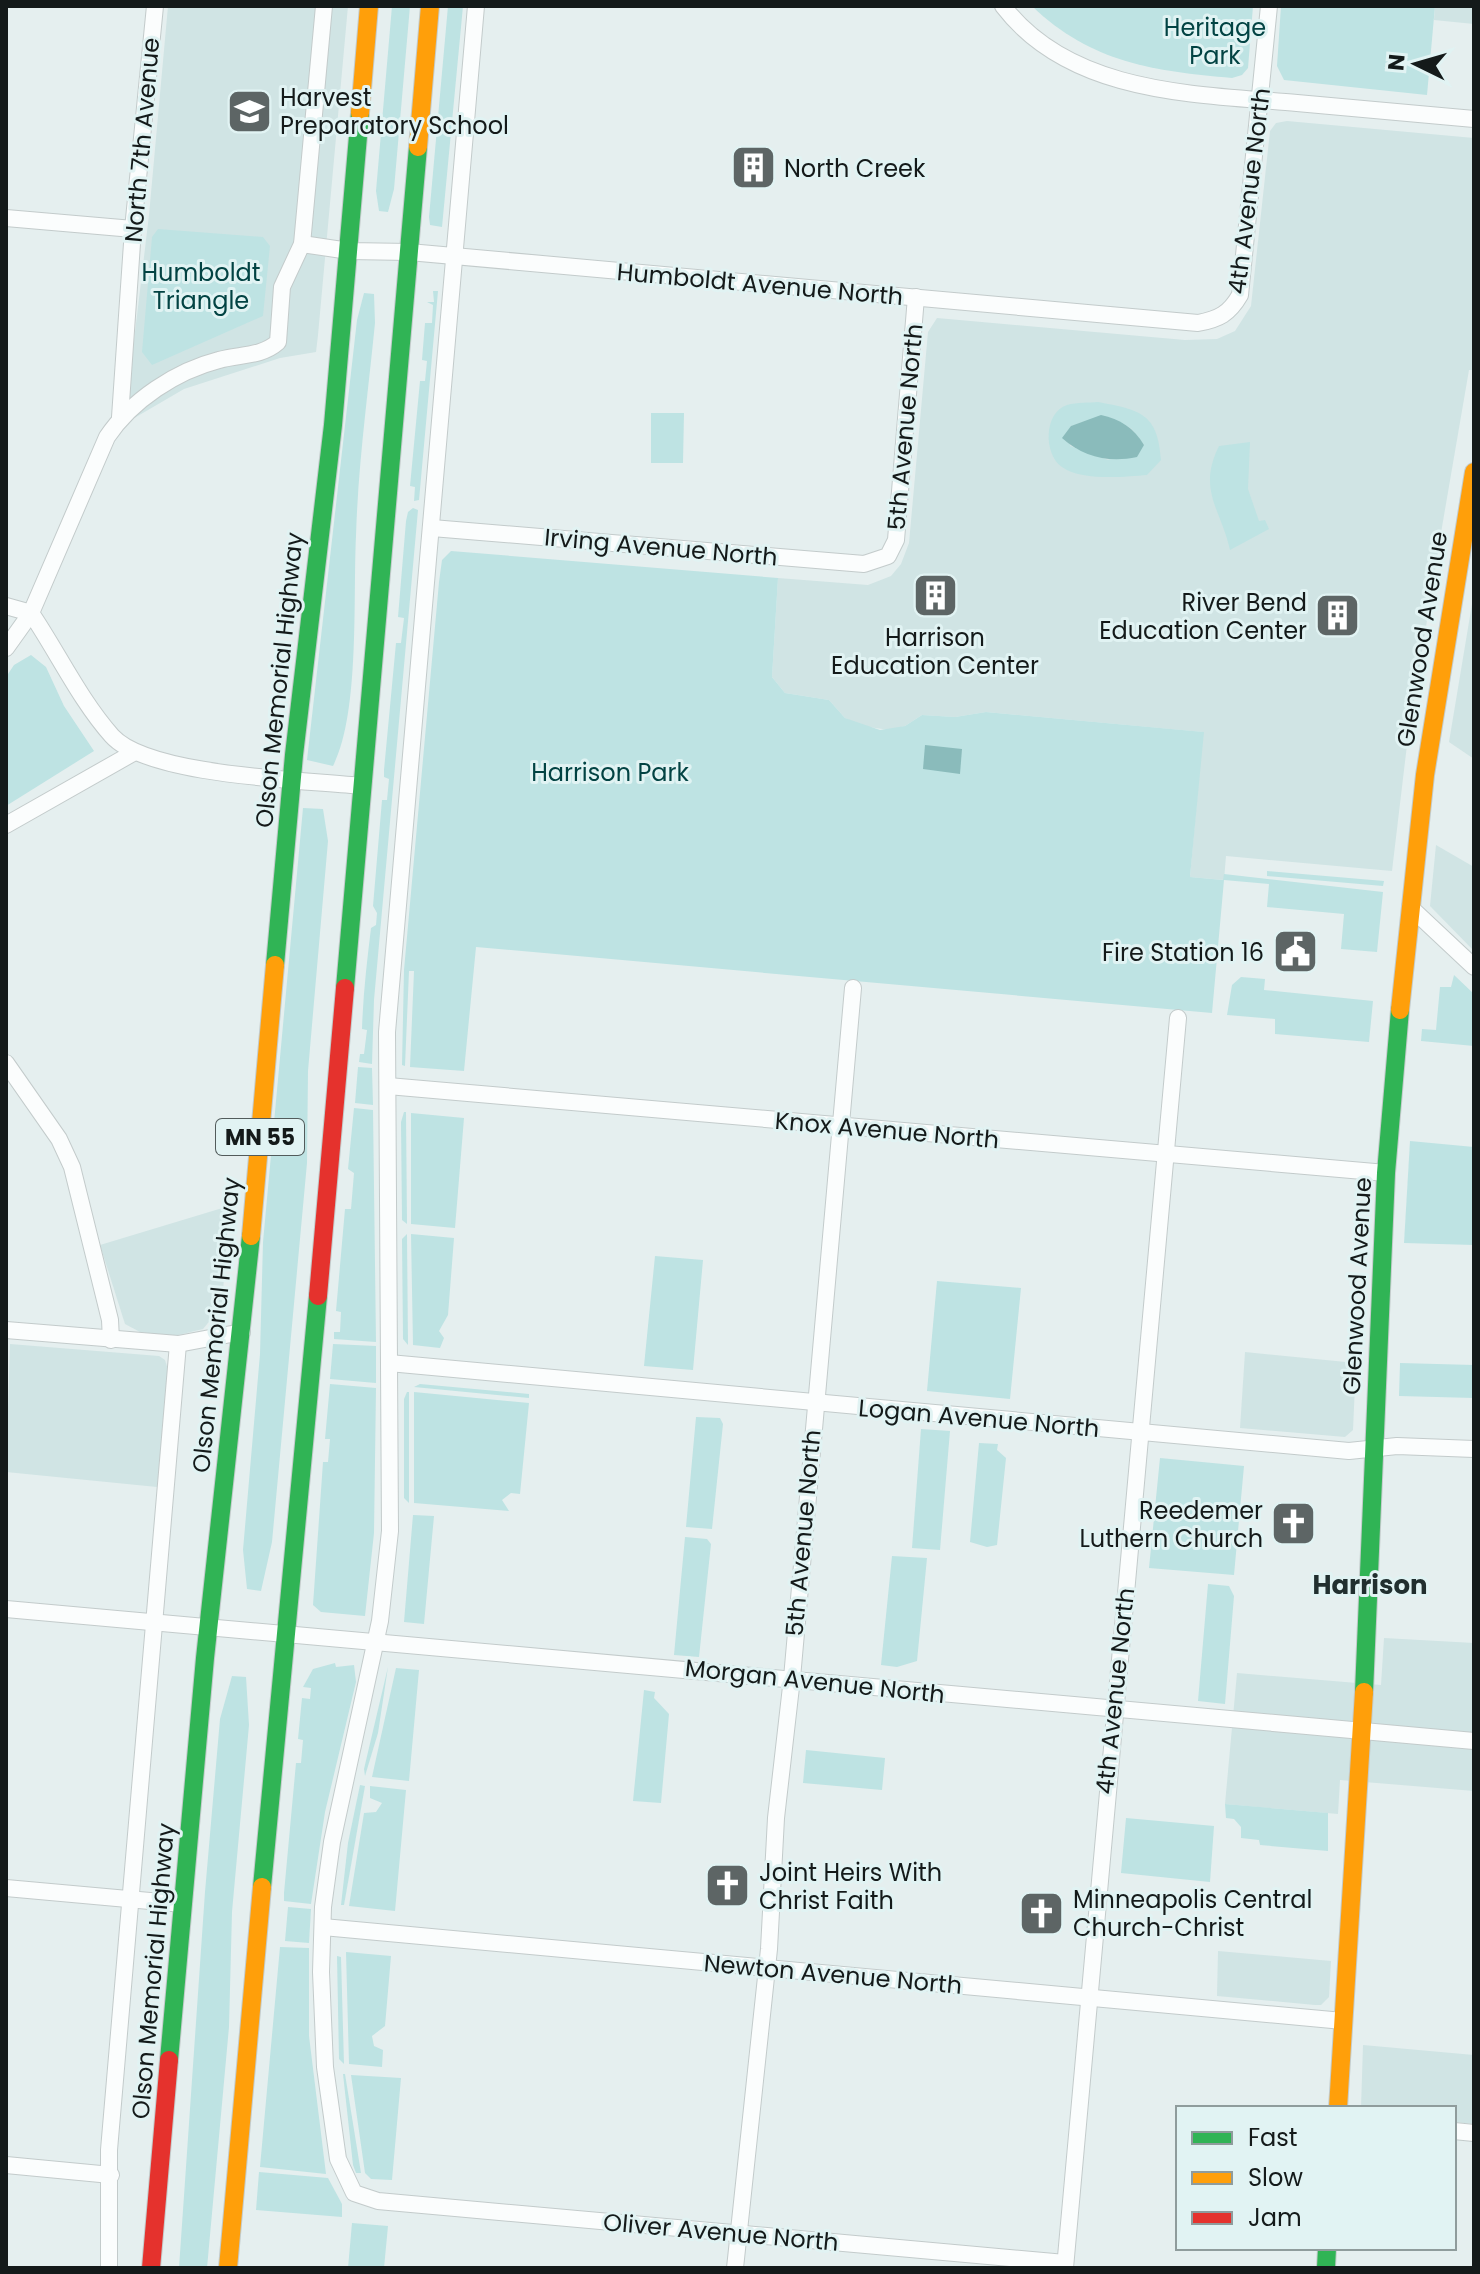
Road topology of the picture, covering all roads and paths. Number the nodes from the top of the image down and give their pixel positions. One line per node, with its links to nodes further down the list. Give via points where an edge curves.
1 (155, 6): 11 (street, North 7th Avenue)
2 (324, 6): 12 (street)
3 (369, 6): 13 (main road, Olson Memorial Highway / MN 55)
4 (430, 6): 14 (main road, MN 55)
5 (476, 6): 15 (street)
6 (1003, 6): 8 (street, via 1080,66 1120,81 1160,91)
7 (1269, 6): 8 (street, 4th Avenue North)
8 (1261, 100): 9 (street); 17 (street, 4th Avenue North, via 1240,295)
9 (1474, 119)
10 (6, 218): 11 (street)
11 (133, 229): 18 (street, North 7th Avenue)
12 (302, 244): 13 (street, Humboldt Avenue North); 18 (street, via 282,287 278,342 267,351 189,369)
13 (349, 251): 14 (street, Humboldt Avenue North); 27 (main road, Olson Memorial Highway / MN 55)
14 (409, 252): 15 (street, Humboldt Avenue North); 28 (main road, MN 55)
15 (455, 257): 16 (street, Humboldt Avenue North); 20 (street)
16 (916, 297): 17 (street, Humboldt Avenue North, via 1198,323); 21 (street, 5th Avenue North, via 896,540)
17 (1218, 319)
18 (120, 417): 24 (street)
19 (1474, 472): 22 (main road, Glenwood Avenue)
20 (432, 528): 21 (street, Irving Avenue North, via 864,564); 35 (street, via 393,947)
21 (888, 556)
22 (1466, 566): 30 (main road, Glenwood Avenue, via 1425,775)
23 (6, 606): 24 (street)
24 (31, 613): 25 (street); 26 (street, via 112,737)
25 (6, 648)
26 (133, 753): 27 (street, via 222,772); 29 (street)
27 (291, 779): 28 (street); 40 (main road, Olson Memorial Highway / MN 55)
28 (361, 786): 51 (main road, MN 55)
29 (6, 825)
30 (1410, 907): 31 (street); 38 (main road, Glenwood Avenue)
31 (1474, 967)
32 (853, 988): 36 (street, 5th Avenue North)
33 (1178, 1018): 37 (street, 4th Avenue North)
34 (6, 1063): 41 (street, via 59,1139 72,1167)
35 (388, 1086): 36 (street, Knox Avenue North); 43 (street)
36 (841, 1126): 37 (street, Knox Avenue North); 44 (street, 5th Avenue North)
37 (1165, 1155): 38 (street, Knox Avenue North); 45 (street, 4th Avenue North)
38 (1386, 1173): 46 (main road, Glenwood Avenue)
39 (6, 1330): 41 (street)
40 (242, 1332): 42 (street); 50 (main road, Olson Memorial Highway / MN 55)
41 (111, 1340): 42 (street)
42 (178, 1344): 49 (street)
43 (389, 1363): 44 (street, Logan Avenue North); 52 (street, via 390,1531)
44 (814, 1403): 45 (street, Logan Avenue North); 53 (street, 5th Avenue North)
45 (1139, 1433): 46 (street, Logan Avenue North, via 1349,1451); 54 (street, 4th Avenue North)
46 (1374, 1448): 47 (street, Logan Avenue North); 55 (main road, Glenwood Avenue)
47 (1474, 1449)
48 (6, 1609): 49 (street, Morgan Avenue North)
49 (155, 1623): 50 (street, Morgan Avenue North); 58 (street)
50 (209, 1628): 51 (street, Morgan Avenue North); 59 (main road, Olson Memorial Highway / MN 55)
51 (286, 1633): 52 (street, Morgan Avenue North); 71 (main road, MN 55)
52 (376, 1643): 53 (street, Morgan Avenue North); 60 (street, via 332,1842)
53 (792, 1678): 54 (street, Morgan Avenue North); 61 (street, 5th Avenue North)
54 (1113, 1710): 55 (street, Morgan Avenue North); 62 (street, 4th Avenue North)
55 (1363, 1731): 56 (street, Morgan Avenue North); 63 (main road, Glenwood Avenue)
56 (1474, 1741)
57 (6, 1888): 58 (street)
58 (131, 1900): 59 (street); 66 (street)
59 (183, 1904): 70 (main road, Olson Memorial Highway / MN 55)
60 (323, 1927): 61 (street, Newton Avenue North); 67 (street, Oliver Avenue North, via 322,2026 338,2159 354,2193 378,2201)
61 (767, 1968): 62 (street, Newton Avenue North); 67 (street, 5th Avenue North)
62 (1088, 1998): 63 (street, Newton Avenue North); 68 (street, 4th Avenue North)
63 (1343, 2021): 64 (main road, Glenwood Avenue)
64 (1338, 2106)
65 (6, 2165): 66 (street)
66 (111, 2175): 69 (street)
67 (738, 2234): 68 (street, Oliver Avenue North); 72 (street, 5th Avenue North)
68 (1065, 2266)
69 (109, 2268)
70 (151, 2268)
71 (228, 2268)
72 (735, 2268)

